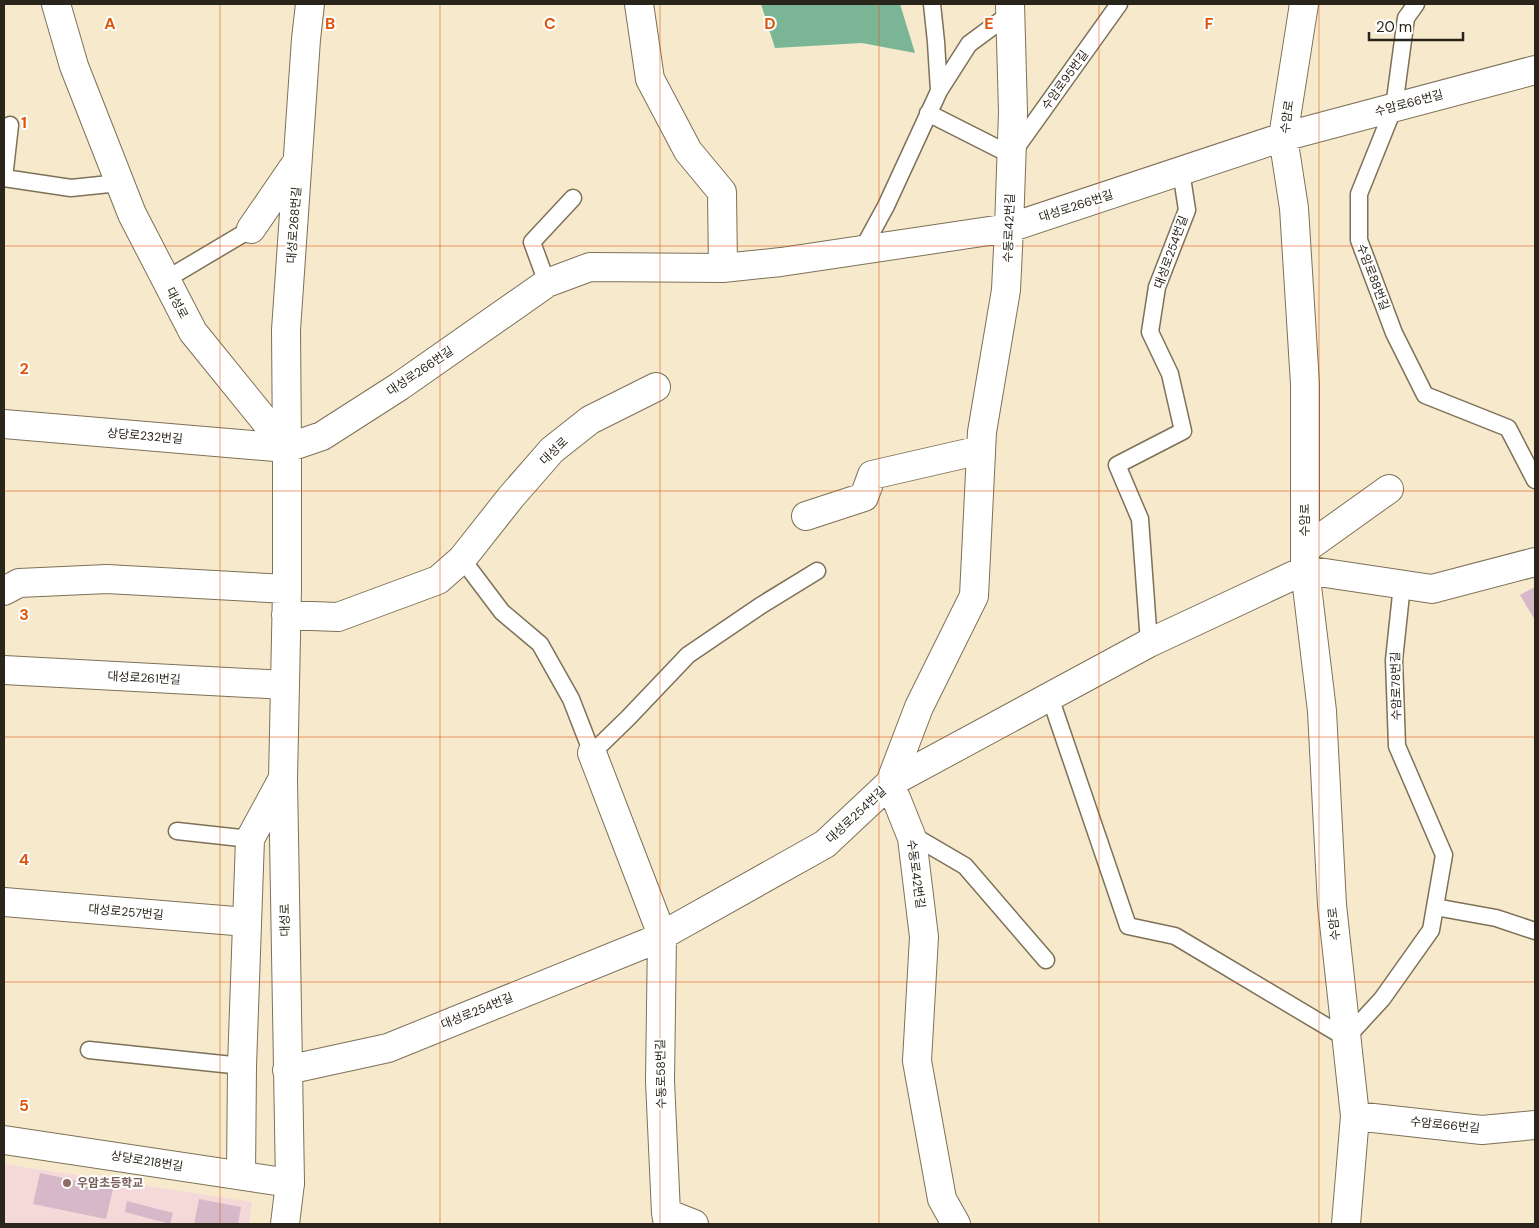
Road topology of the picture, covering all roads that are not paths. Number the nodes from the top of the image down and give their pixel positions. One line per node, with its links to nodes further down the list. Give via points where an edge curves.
1 (56, 4): 19 (street, 대성로, via 74,66)
2 (310, 4): 16 (street, 대성로268번길)
3 (639, 4): 24 (street, via 650,79 688,151 722,192)
4 (932, 4): 10 (lane)
5 (1120, 4): 15 (lane, 수암로95번길)
6 (1304, 4): 14 (street, 수암로)
7 (1416, 4): 11 (lane, via 1406,18)
8 (1018, 7): 10 (lane, via 969,44); 15 (street, 수동로42번길)
9 (1535, 70): 11 (street, 수암로66번길)
10 (939, 91): 12 (lane)
11 (1394, 107): 14 (street, 수암로66번길); 31 (lane, 수암로88번길, via 1359,194 1359,240 1394,333 1425,395 1508,428)
12 (928, 113): 15 (lane); 23 (lane, via 886,206)
13 (10, 126): 18 (lane)
14 (1284, 137): 17 (street, 대성로266번길); 35 (street, 수암로, via 1294,208 1305,384)
15 (1011, 155): 21 (street, 수동로42번길)
16 (298, 162): 22 (street); 29 (street, 대성로268번길, via 286,330)
17 (1181, 171): 21 (street, 대성로266번길); 41 (lane, 대성로254번길, via 1187,210 1157,287 1150,332 1170,374 1183,431 1117,466 1140,519)
18 (4, 178): 19 (lane, via 71,188)
19 (119, 183): 25 (street, 대성로)
20 (573, 198): 26 (lane, via 532,242)
21 (1010, 228): 23 (street, 대성로266번길); 30 (street, 수동로42번길, via 1006,290)
22 (251, 229): 25 (lane)
23 (862, 250): 24 (street, 대성로266번길)
24 (723, 268): 26 (street, 대성로266번길, via 590,267)
25 (166, 280): 29 (street, 대성로, via 193,332)
26 (547, 283): 29 (street, 대성로266번길, via 400,386 322,436)
27 (656, 387): 34 (street, 대성로, via 590,420 552,450)
28 (4, 424): 29 (street, 상당로232번길)
29 (287, 448): 40 (street, 대성로)
30 (981, 450): 33 (street, via 872,475 864,497); 47 (street, 수동로42번길, via 974,596 919,707)
31 (1535, 480)
32 (1389, 489): 35 (street, 대성로254번길)
33 (806, 516)
34 (462, 560): 40 (street, 대성로, via 438,580 338,617); 45 (lane, via 502,612 540,644 571,699)
35 (1305, 560): 38 (street); 41 (street, 대성로254번길); 57 (street, 수암로, via 1322,711 1332,905)
36 (1535, 562): 38 (street, via 1432,589)
37 (817, 571): 45 (lane, via 688,655)
38 (1402, 584): 52 (lane, 수암로78번길, via 1394,660 1397,746 1444,855)
39 (4, 592): 40 (street, 대성로, via 19,584 106,579)
40 (287, 602): 43 (street, 대성로)
41 (1149, 643): 44 (street, 대성로254번길)
42 (4, 670): 43 (street, 대성로261번길)
43 (285, 685): 46 (street, 대성로)
44 (1050, 696): 47 (street, 대성로254번길); 57 (lane, via 1128,926 1175,936)
45 (592, 753): 55 (street)
46 (283, 779): 50 (street); 60 (street, 대성로)
47 (890, 783): 49 (street, 수동로42번길); 55 (street, 대성로254번길, via 825,844)
48 (177, 831): 50 (lane)
49 (912, 835): 56 (lane, via 965,866); 69 (street, 수동로42번길, via 924,937 917,1061 942,1199)
50 (250, 839): 53 (street)
51 (4, 902): 53 (street, 대성로257번길)
52 (1435, 907): 54 (lane, via 1496,918); 57 (lane, via 1431,930 1382,999)
53 (248, 922): 59 (street)
54 (1535, 931)
55 (662, 935): 60 (street, 대성로254번길, via 388,1048); 66 (street, 수동로58번길, via 660,1081)
56 (1046, 960)
57 (1346, 1038): 61 (street, 수암로)
58 (89, 1050): 59 (lane)
59 (242, 1066): 64 (street)
60 (287, 1070): 65 (street, 대성로)
61 (1355, 1116): 62 (street, 수암로66번길, via 1482,1130); 70 (street, 수암로)
62 (1535, 1125)
63 (4, 1140): 64 (street, 상당로218번길)
64 (241, 1176): 65 (street, 상당로218번길)
65 (290, 1183): 67 (street, 대성로)
66 (667, 1218): 68 (street, 수동로58번길)
67 (285, 1224)
68 (694, 1224)
69 (956, 1224)
70 (1346, 1224)

